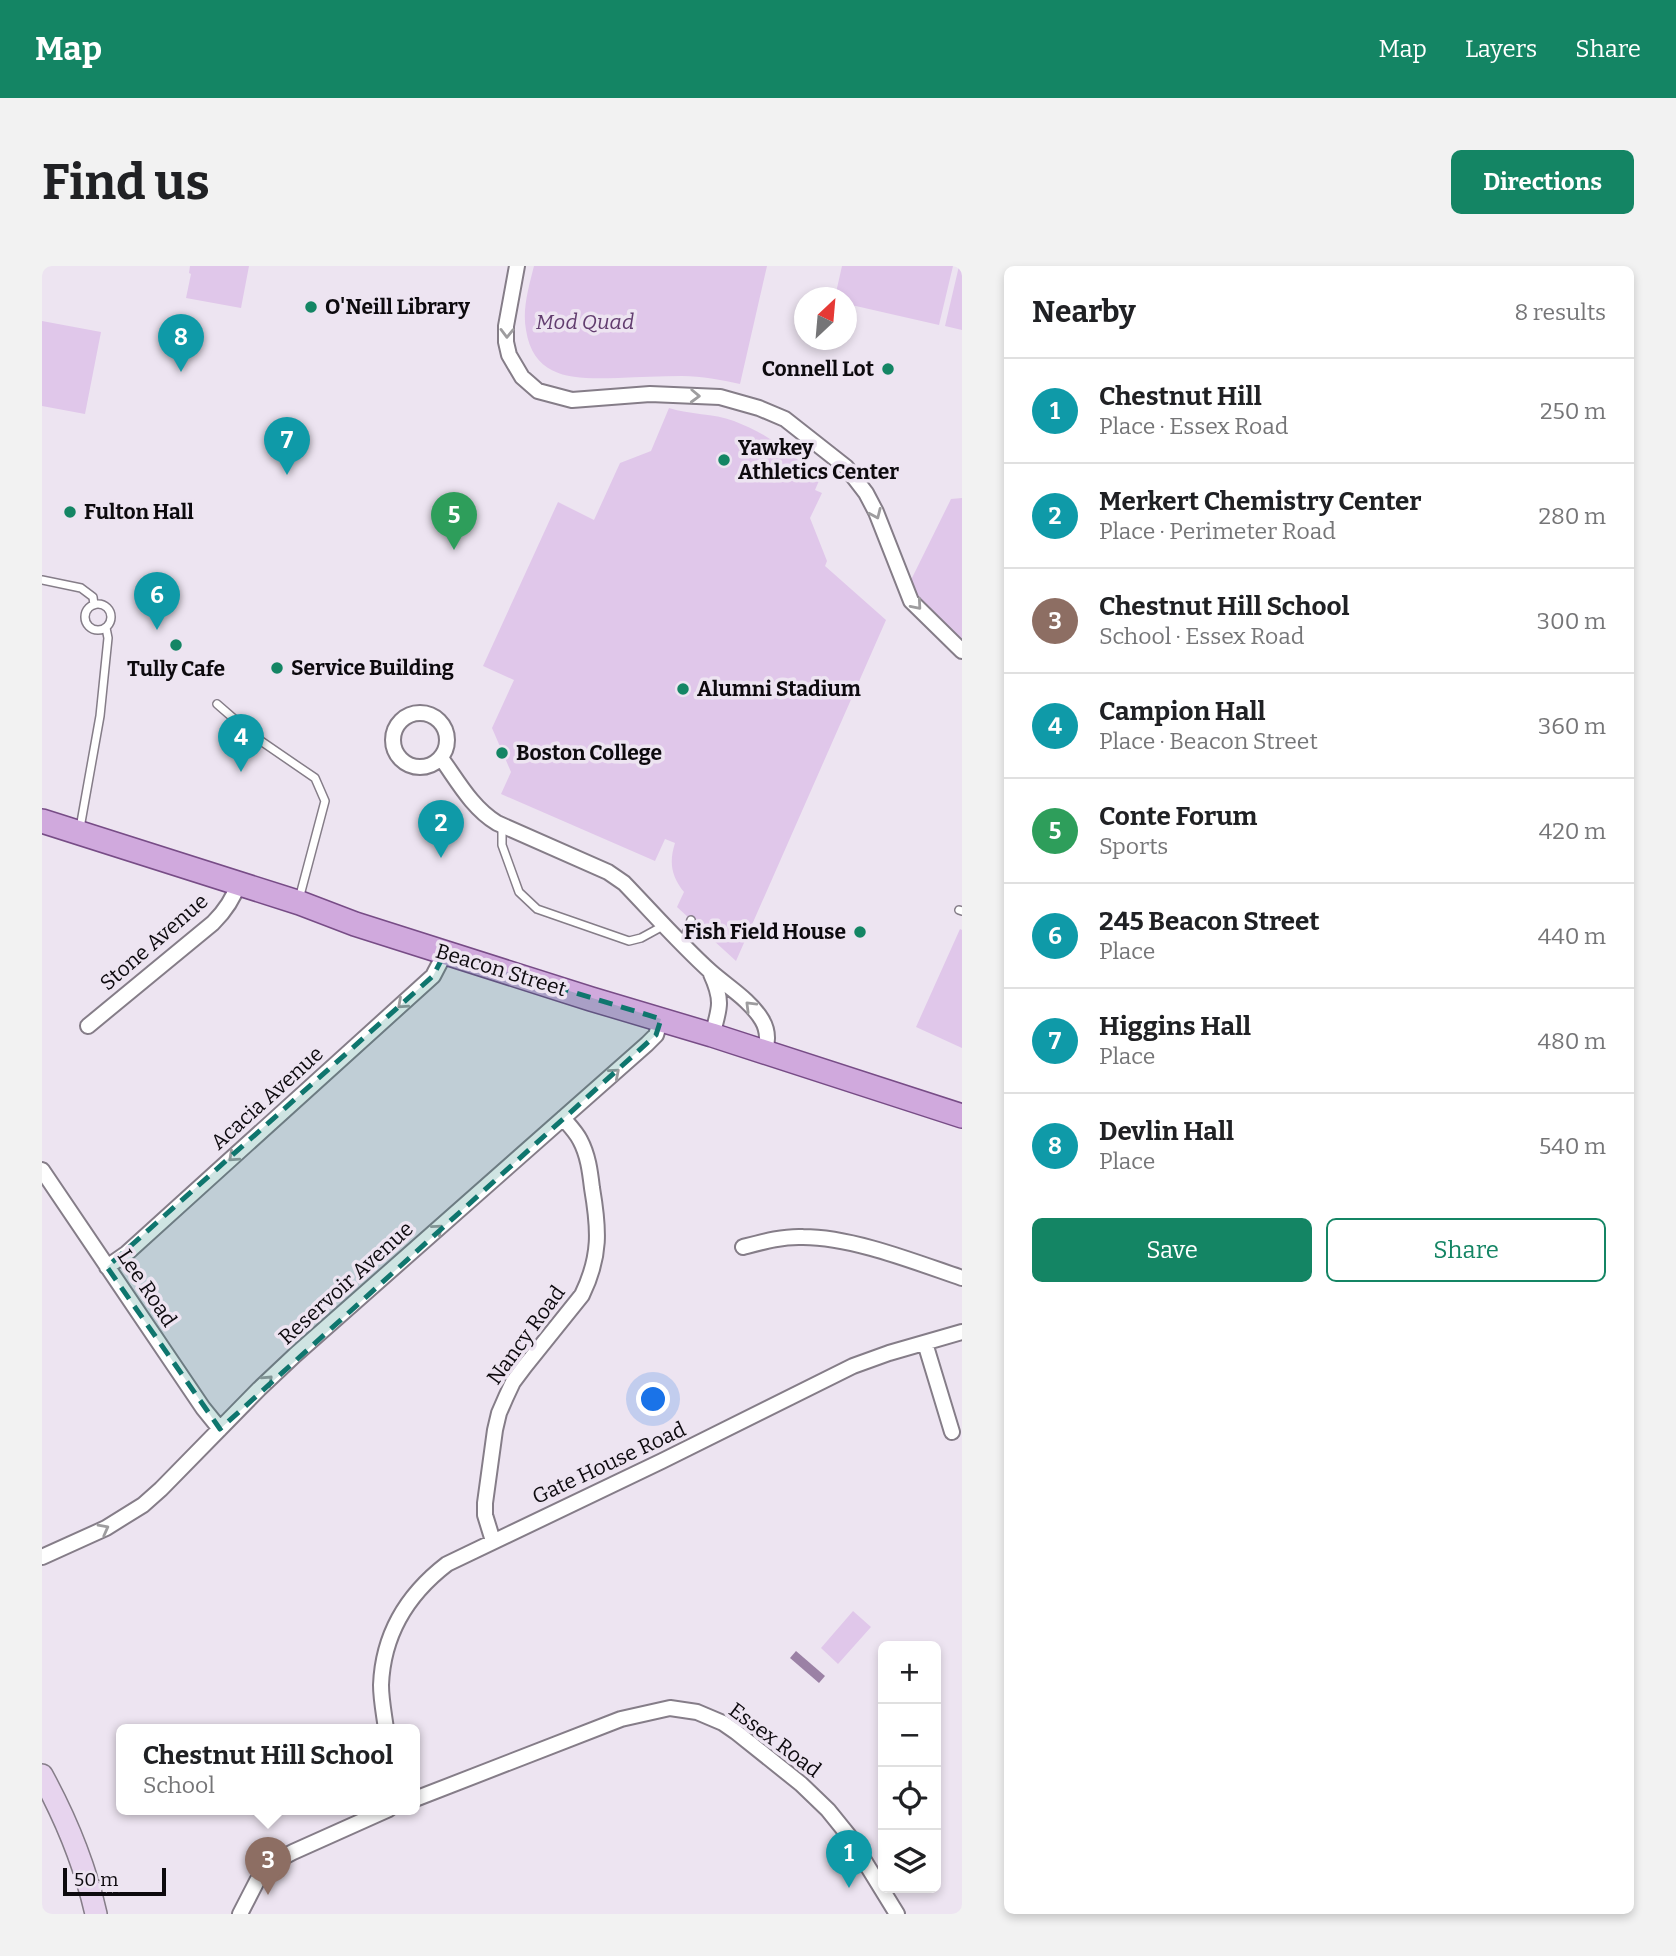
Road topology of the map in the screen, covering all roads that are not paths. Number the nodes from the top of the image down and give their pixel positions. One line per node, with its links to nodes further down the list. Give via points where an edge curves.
1 (517, 266): 5 (street, one-way to 5, via 506,342 522,377 538,391 572,400 650,394 720,397 785,419 846,467 866,493 911,601)
2 (42, 580): 3 (lane, via 81,588 93,597)
3 (94, 605): 4 (lane, via 108,608 111,622); 4 (lane, via 85,614 88,626 100,631)
4 (106, 628): 10 (lane, via 100,716)
5 (962, 651)
6 (217, 704): 12 (lane, via 315,778 325,801)
7 (441, 758): 9 (street, via 478,809)
8 (42, 821): 10 (main road, Beacon Street)
9 (502, 825): 14 (street, via 608,872); 14 (lane, via 502,845 519,892 537,909 629,941)
10 (79, 832): 11 (main road, Beacon Street)
11 (238, 884): 12 (main road, Beacon Street); 19 (street, Stone Avenue, via 213,923)
12 (298, 903): 16 (main road, Beacon Street)
13 (691, 920): 15 (lane)
14 (665, 925): 15 (street)
15 (683, 943): 17 (street)
16 (445, 953): 18 (main road, Beacon Street); 26 (street, Acacia Avenue, one-way to 26, via 433,976)
17 (711, 972): 20 (street, via 720,999); 21 (street, one-way to 17, via 764,1022)
18 (661, 1019): 20 (main road, Beacon Street); 23 (street, Reservoir Avenue, one-way to 18, via 648,1044)
19 (88, 1026)
20 (712, 1035): 21 (main road, Beacon Street)
21 (765, 1051): 22 (main road, Beacon Street)
22 (962, 1116)
23 (563, 1118): 30 (street, Reservoir Avenue, one-way to 23, via 295,1355); 32 (street, Nancy Road, via 579,1138 589,1164 597,1250 582,1295 513,1382 499,1413 485,1503)
24 (42, 1170): 26 (street, Lee Road)
25 (743, 1247): 27 (street, via 791,1237 819,1238 898,1256)
26 (107, 1266): 30 (street, Lee Road)
27 (962, 1278)
28 (962, 1332): 29 (street, Gate House Road)
29 (925, 1343): 31 (street); 32 (street, Gate House Road, via 853,1366)
30 (220, 1429): 33 (street, Reservoir Avenue, one-way to 30, via 106,1528 142,1505)
31 (952, 1432)
32 (493, 1541): 34 (street, Gate House Road, via 434,1573 402,1611 383,1670)
33 (42, 1557)
34 (386, 1724)
35 (42, 1775): 38 (street, via 75,1845)
36 (420, 1797): 40 (street, Essex Road, via 621,1719 670,1708 690,1710 736,1732 828,1810)
37 (376, 1815): 39 (street, via 274,1862 257,1881)
38 (96, 1914)
39 (240, 1914)
40 (897, 1914)

